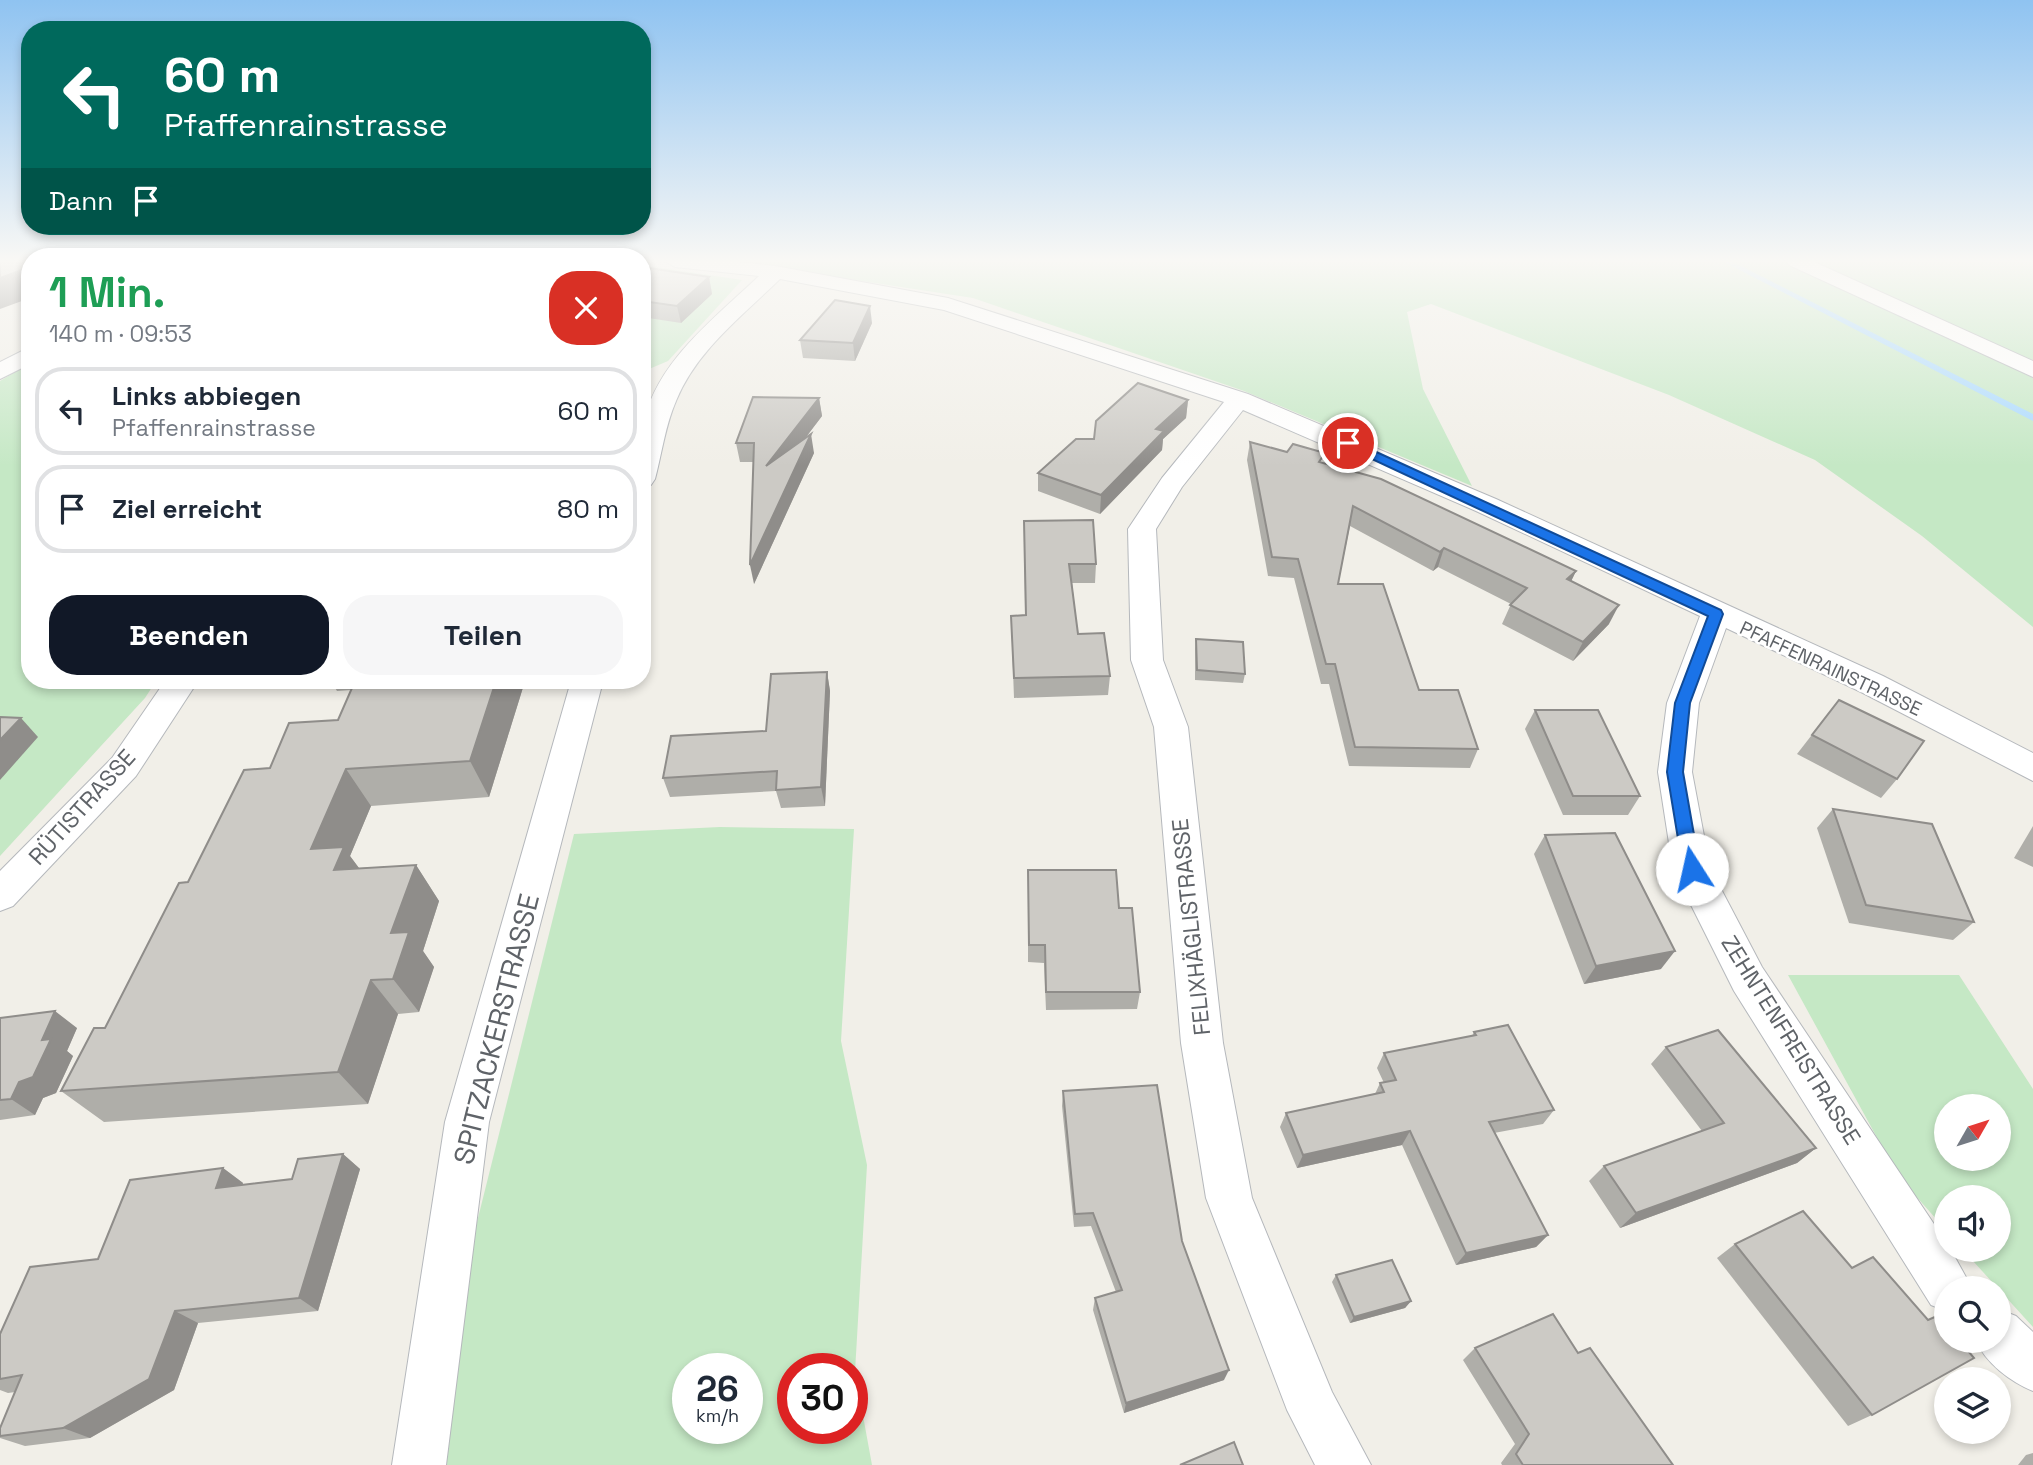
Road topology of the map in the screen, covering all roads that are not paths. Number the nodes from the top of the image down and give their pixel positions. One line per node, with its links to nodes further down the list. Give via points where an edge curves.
1 (718, 329): 7 (street)
2 (1027, 329): 9 (street, PFAFFENRAINSTRASSE)
3 (1945, 329): 5 (street)
4 (21, 359): 6 (street)
5 (2033, 370)
6 (0, 372)
7 (671, 386): 8 (street); 10 (street)
8 (651, 387)
9 (1239, 399): 11 (street, PFAFFENRAINSTRASSE, via 1486,505); 20 (street, FELIXHÄGLISTRASSE, via 1142,528 1147,660 1171,727 1202,1043 1229,1198 1313,1410)
10 (651, 446)
11 (1716, 614): 14 (street, PFAFFENRAINSTRASSE, via 1872,684); 16 (street, ZEHNTENFREISTRASSE, via 1683,703 1675,772 1692,869 1748,979)
12 (177, 689): 15 (street, RÜTISTRASSE, via 124,767)
13 (585, 689): 19 (street, SPITZACKERSTRASSE, via 467,1122)
14 (2033, 768)
15 (0, 895)
16 (1940, 1276)
17 (2011, 1346): 18 (street)
18 (2033, 1366)
19 (419, 1465)
20 (1344, 1465)

